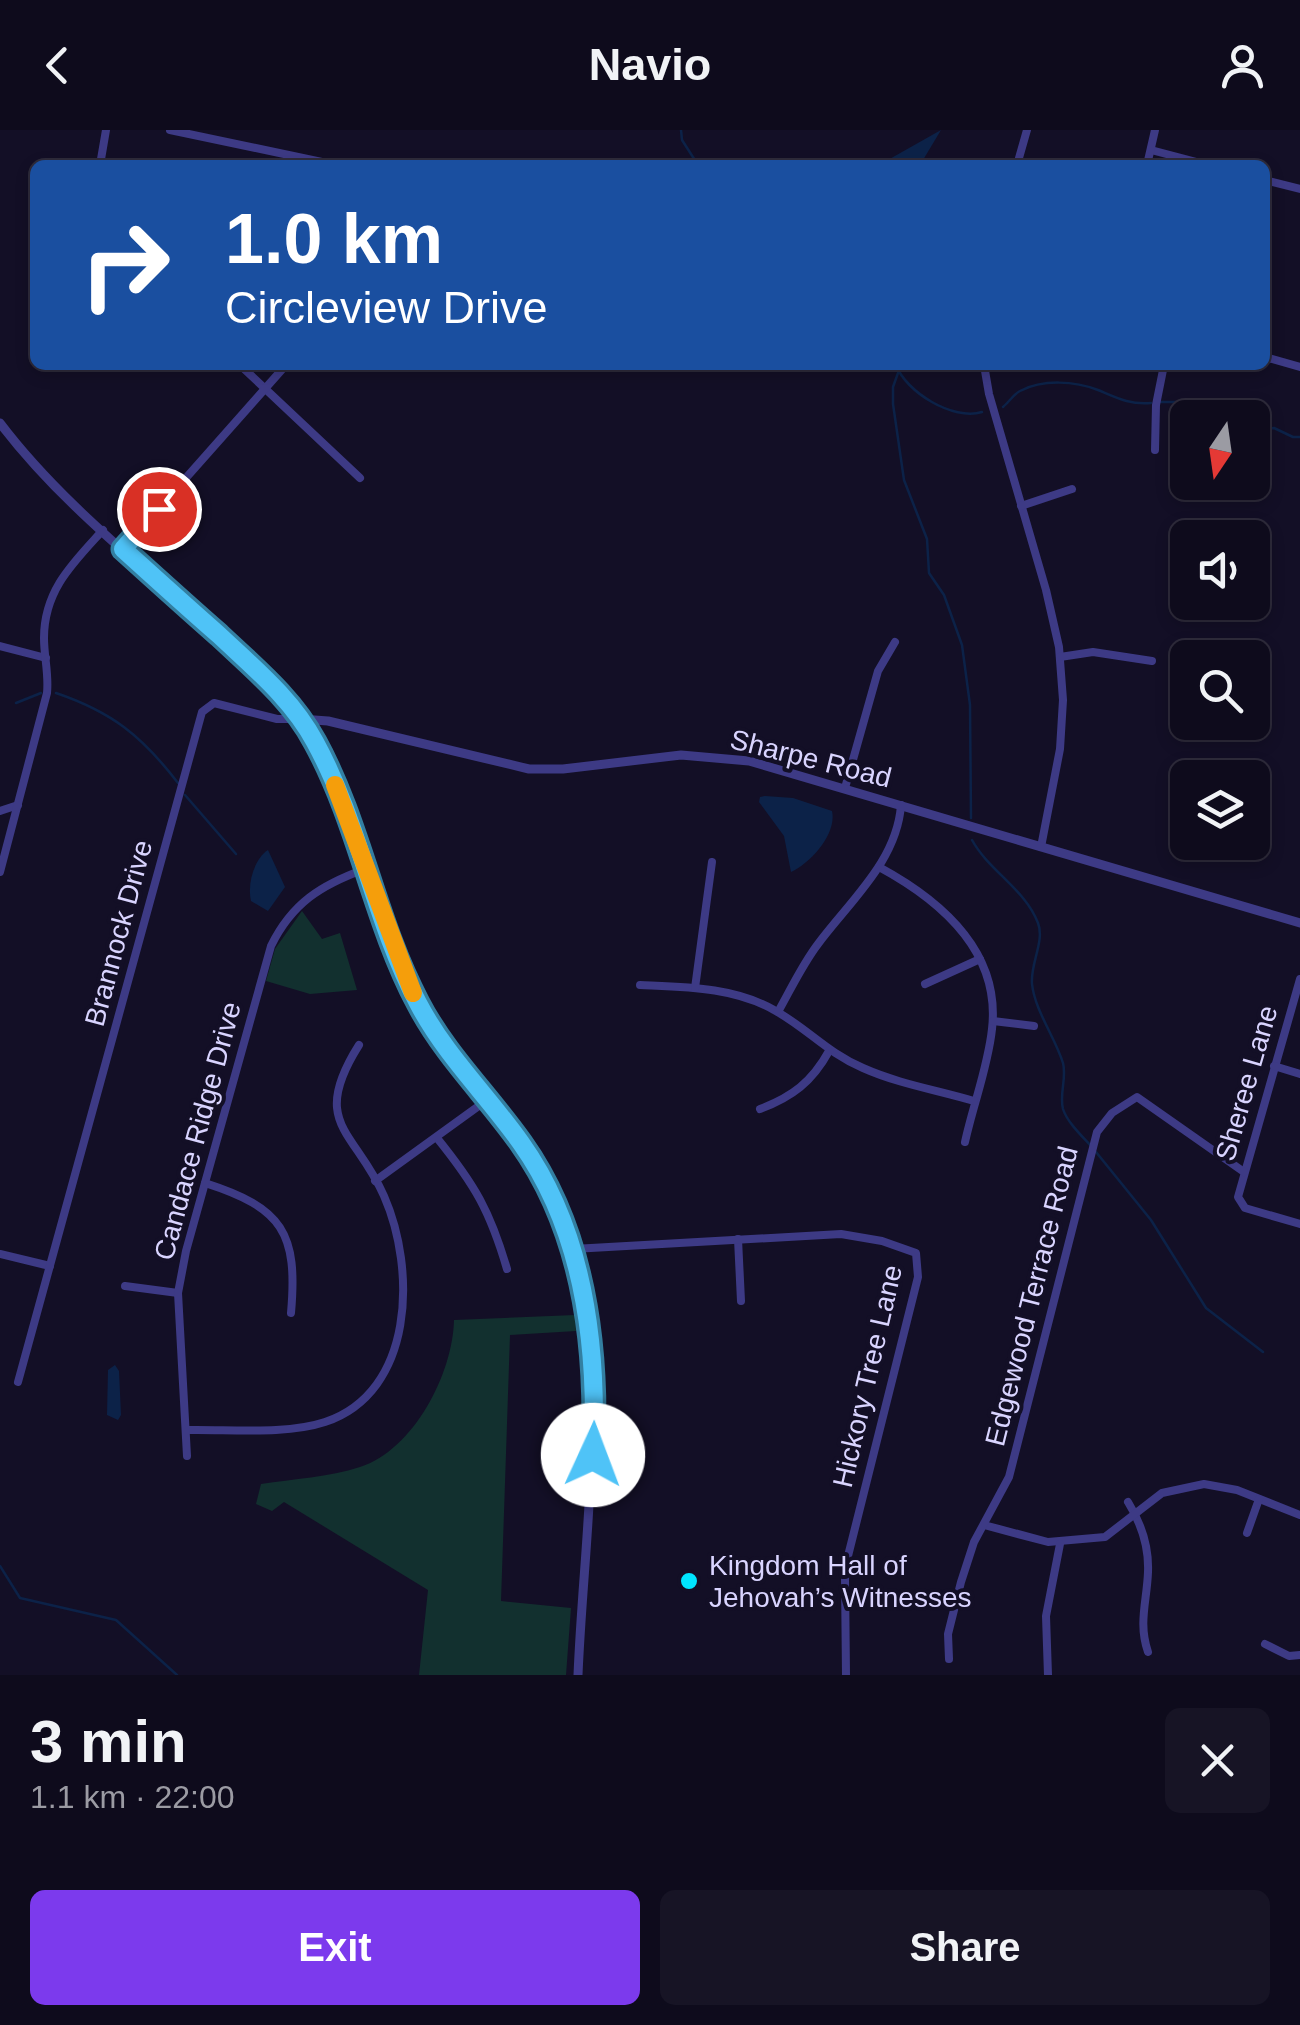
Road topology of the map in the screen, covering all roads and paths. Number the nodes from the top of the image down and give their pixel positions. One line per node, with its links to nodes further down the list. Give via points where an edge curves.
1 (106, 130): 6 (street)
2 (170, 130): 7 (street)
3 (1027, 130): 8 (street)
4 (1155, 130): 5 (street)
5 (1151, 150): 9 (street); 10 (street)
6 (101, 160)
7 (312, 160)
8 (1019, 160)
9 (1148, 160)
10 (1189, 160)
11 (1270, 181): 12 (street)
12 (1300, 189)
13 (1270, 358): 14 (street)
14 (1300, 366)
15 (245, 370): 19 (street)
16 (282, 370): 19 (street)
17 (985, 370): 24 (street)
18 (1163, 370): 21 (street)
19 (266, 389): 22 (street); 26 (street)
20 (0, 424): 25 (street)
21 (1155, 450)
22 (360, 478)
23 (1072, 488): 24 (street)
24 (1021, 506): 29 (street)
25 (102, 530): 26 (street); 30 (street, via 54,588 44,631)
26 (123, 549): 32 (street, via 264,676)
27 (895, 642): 33 (street, via 878,670)
28 (0, 646): 30 (street)
29 (1060, 656): 31 (street, via 1093,652); 37 (street, via 1060,749)
30 (46, 658): 34 (street, via 47,693)
31 (1152, 661)
32 (300, 719): 33 (street, Sharpe Road, via 529,769 704,756); 40 (street, via 336,787); 67 (street, Brannock Drive, via 214,703 202,712)
33 (845, 788): 35 (street, Sharpe Road)
34 (18, 805): 36 (street); 41 (street)
35 (901, 805): 37 (street, Sharpe Road); 39 (street)
36 (0, 811)
37 (1041, 847): 42 (street, Sharpe Road)
38 (712, 862): 47 (street)
39 (880, 867): 43 (street, via 948,913); 48 (street, via 807,958)
40 (365, 869): 55 (street, via 416,1000); 62 (street, Candace Ridge Drive, via 321,886 278,930)
41 (0, 872)
42 (1300, 923)
43 (980, 960): 45 (street); 49 (street)
44 (1300, 978): 53 (street, Sheree Lane)
45 (925, 984)
46 (640, 985): 47 (street)
47 (696, 988): 48 (street, via 731,993)
48 (778, 1012): 52 (street)
49 (993, 1021): 50 (street); 56 (street)
50 (1034, 1026)
51 (360, 1045): 61 (street, via 339,1085 338,1120)
52 (829, 1051): 56 (street, via 882,1076); 57 (street, via 805,1084)
53 (1274, 1066): 54 (street); 60 (street, Sheree Lane)
54 (1300, 1074)
55 (486, 1100): 58 (street); 65 (street, via 539,1169)
56 (974, 1101): 59 (street)
57 (760, 1109)
58 (437, 1138): 61 (street); 68 (street, via 474,1184)
59 (965, 1142)
60 (1244, 1172): 63 (street, Sheree Lane, via 1240,1204); 80 (street, Edgewood Terrace Road, via 1137,1097 1102,1124 1009,1476)
61 (376, 1181): 74 (street, via 397,1235 403,1276 398,1339 378,1383 343,1414 310,1426)
62 (206, 1182): 70 (street, Candace Ridge Drive); 72 (street, via 245,1196 278,1224 293,1260)
63 (1296, 1223)
64 (738, 1238): 65 (street, Hickory Tree Lane); 71 (street); 88 (street, Hickory Tree Lane, via 852,1235 908,1248 918,1258 849,1548)
65 (573, 1250): 87 (street, via 594,1409)
66 (0, 1254): 67 (street)
67 (50, 1266): 73 (street, Brannock Drive)
68 (507, 1269)
69 (126, 1286): 70 (street)
70 (178, 1293): 74 (street, Candace Ridge Drive)
71 (742, 1301)
72 (291, 1313)
73 (18, 1382)
74 (187, 1430): 75 (street, Candace Ridge Drive)
75 (187, 1456)
76 (1259, 1500): 78 (street, via 1204,1484 1162,1493); 79 (street); 81 (street)
77 (1128, 1502): 78 (street)
78 (1135, 1514): 82 (street, via 1105,1537); 84 (street, via 1147,1556 1141,1632)
79 (1300, 1516)
80 (984, 1525): 82 (street); 86 (street, via 961,1582)
81 (1247, 1534)
82 (1060, 1544): 89 (street, via 1046,1616)
83 (1265, 1644): 85 (street)
84 (1148, 1652)
85 (1300, 1656)
86 (949, 1658)
87 (578, 1675)
88 (846, 1675)
89 (1048, 1675)

